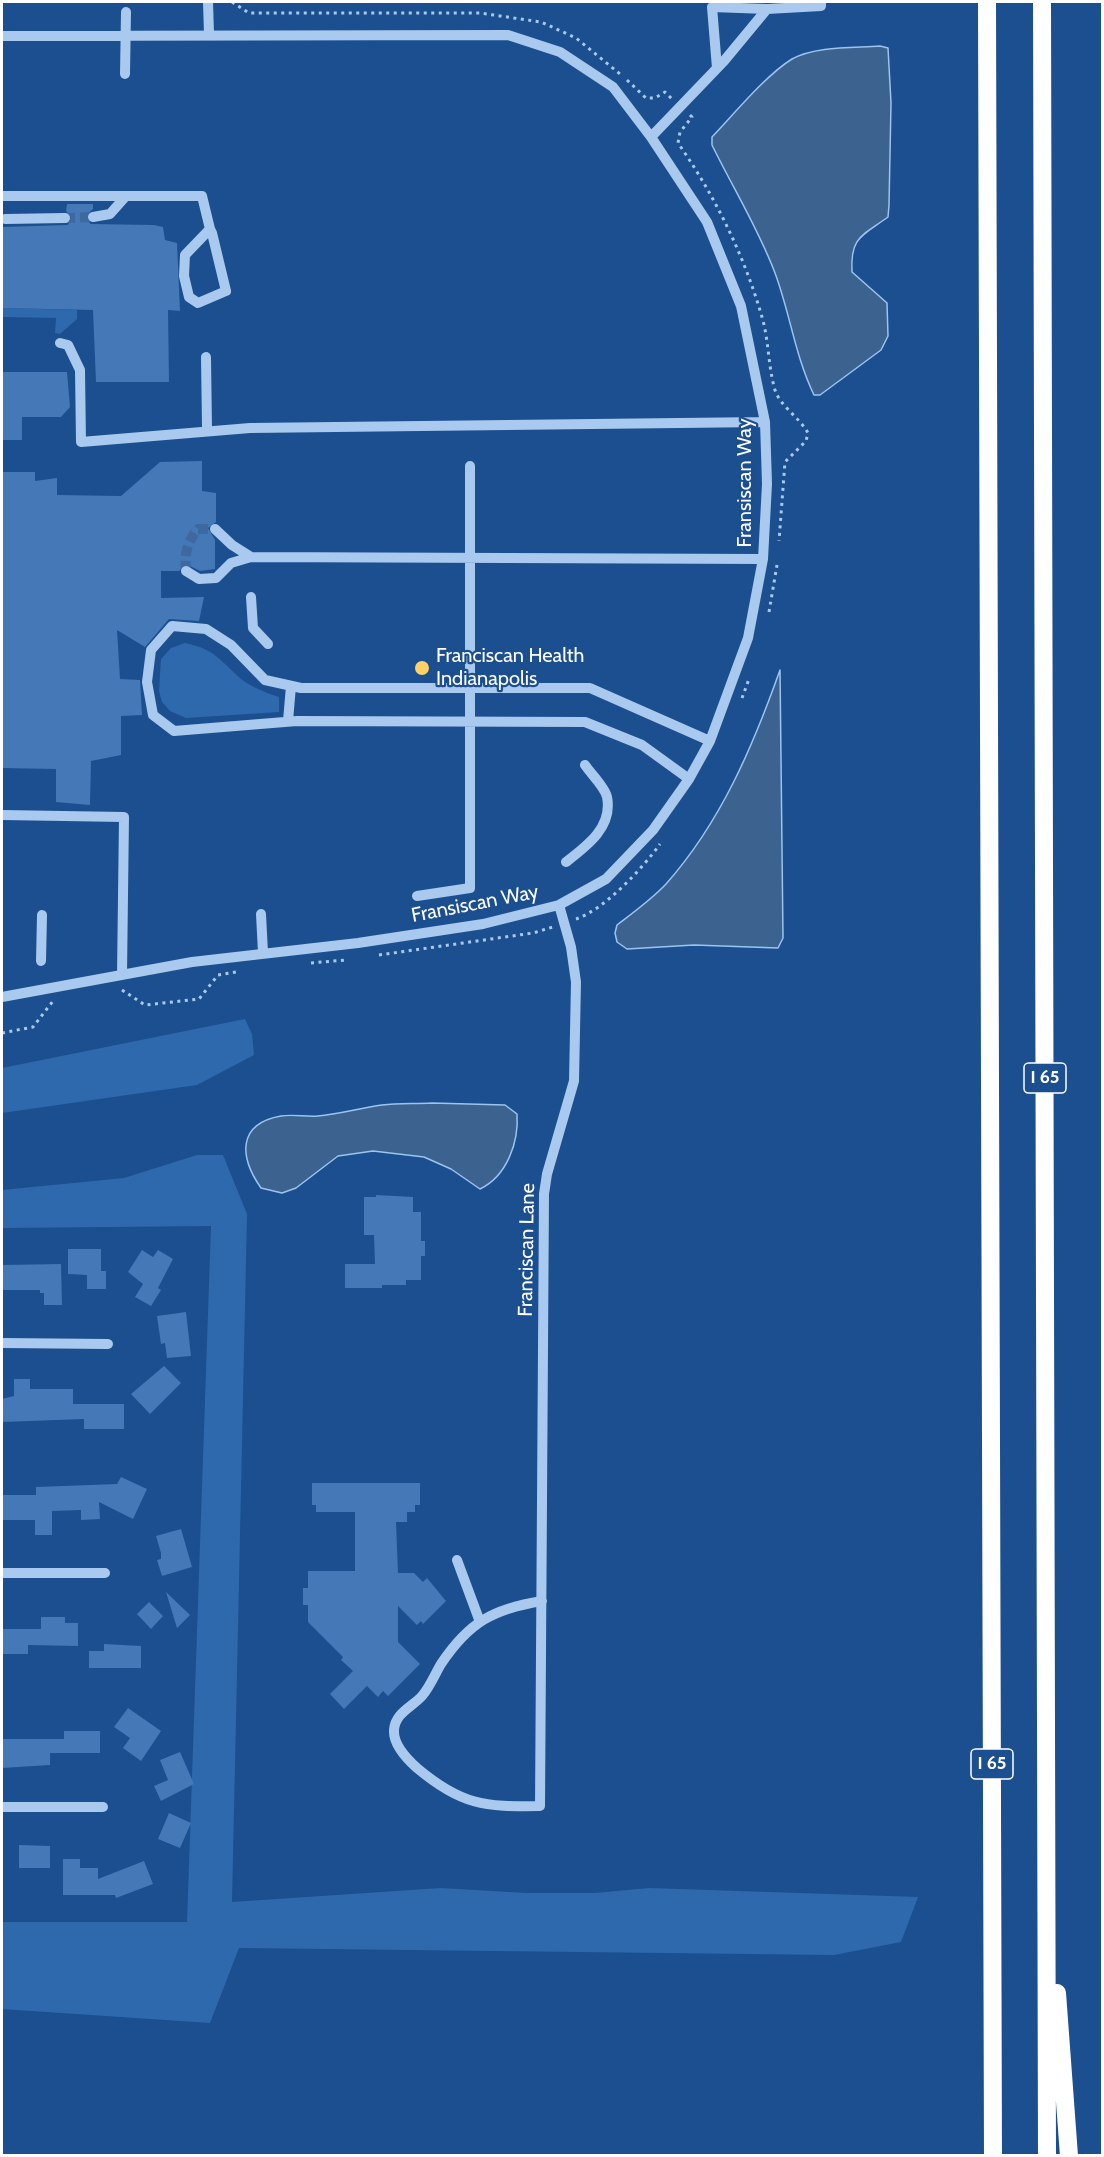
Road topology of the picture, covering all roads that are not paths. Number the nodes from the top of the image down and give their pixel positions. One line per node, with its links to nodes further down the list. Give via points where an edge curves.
1 (208, 2): 7 (street)
2 (821, 2): 5 (street, via 821,6)
3 (987, 2): 60 (highway, I 65)
4 (1042, 2): 59 (highway, I 65)
5 (766, 9): 10 (street); 10 (street, via 712,7)
6 (126, 12): 9 (street)
7 (209, 34): 9 (street, Fransiscan Way); 12 (street, Fransiscan Way, via 508,35 560,52 613,87)
8 (2, 36): 9 (street, Fransiscan Way)
9 (126, 36): 11 (street)
10 (717, 68): 12 (street)
11 (125, 74)
12 (651, 137): 23 (street, Fransiscan Way, via 707,222 737,295 757,371)
13 (2, 196): 14 (street)
14 (30, 196): 15 (street); 19 (street)
15 (126, 196): 16 (street, via 110,214); 20 (street, via 202,196)
16 (93, 217)
17 (65, 218): 19 (street)
18 (5, 219): 19 (street)
19 (31, 219)
20 (210, 229): 20 (street, via 226,291 198,303 189,297 185,255)
21 (60, 343): 24 (street, via 68,345 80,370 81,442)
22 (206, 357): 24 (street)
23 (765, 422): 24 (street); 29 (street, Fransiscan Way)
24 (207, 429)
25 (470, 466): 28 (street)
26 (215, 529): 27 (street)
27 (251, 556): 28 (street); 30 (street, via 231,563 216,578 199,579)
28 (470, 557): 29 (street); 34 (street)
29 (763, 559): 37 (street, Fransiscan Way, via 748,638)
30 (186, 571)
31 (251, 597): 32 (street, via 253,628)
32 (268, 644)
33 (291, 686): 34 (street); 35 (street); 35 (street, via 265,680 231,645 206,629 172,626 151,651 147,681 153,715 174,731)
34 (472, 689): 36 (street); 37 (street, via 590,688)
35 (288, 721): 36 (street)
36 (471, 722): 39 (street, via 585,722 642,745); 42 (street, via 470,888)
37 (710, 741): 39 (street, Fransiscan Way)
38 (585, 765): 41 (street, via 607,795 607,815 593,842)
39 (689, 779): 43 (street, Fransiscan Way, via 653,830 606,879)
40 (2, 815): 48 (street, via 124,817)
41 (566, 862)
42 (417, 896)
43 (559, 905): 46 (street, Fransiscan Way, via 483,924); 55 (street, Franciscan Lane, via 576,982 574,1081 546,1174 544,1194)
44 (261, 914): 46 (street)
45 (42, 915): 47 (street)
46 (262, 953): 48 (street, Fransiscan Way)
47 (41, 961)
48 (122, 975): 49 (street, Fransiscan Way)
49 (2, 997)
50 (2, 1343): 51 (street)
51 (108, 1344)
52 (457, 1560): 56 (street)
53 (2, 1573): 54 (street)
54 (105, 1573)
55 (542, 1601): 56 (street, Franciscan Lane, via 509,1606); 56 (street, Franciscan Lane, via 540,1806 498,1807 448,1792 408,1760 397,1743 394,1731 398,1717 423,1695 452,1648)
56 (480, 1622)
57 (2, 1807): 58 (street)
58 (103, 1807)
59 (1046, 1838): 63 (highway, I 65); 64 (highway)
60 (992, 1970): 61 (highway); 62 (highway, I 65)
61 (983, 2156)
62 (993, 2156)
63 (1047, 2156)
64 (1069, 2156)

